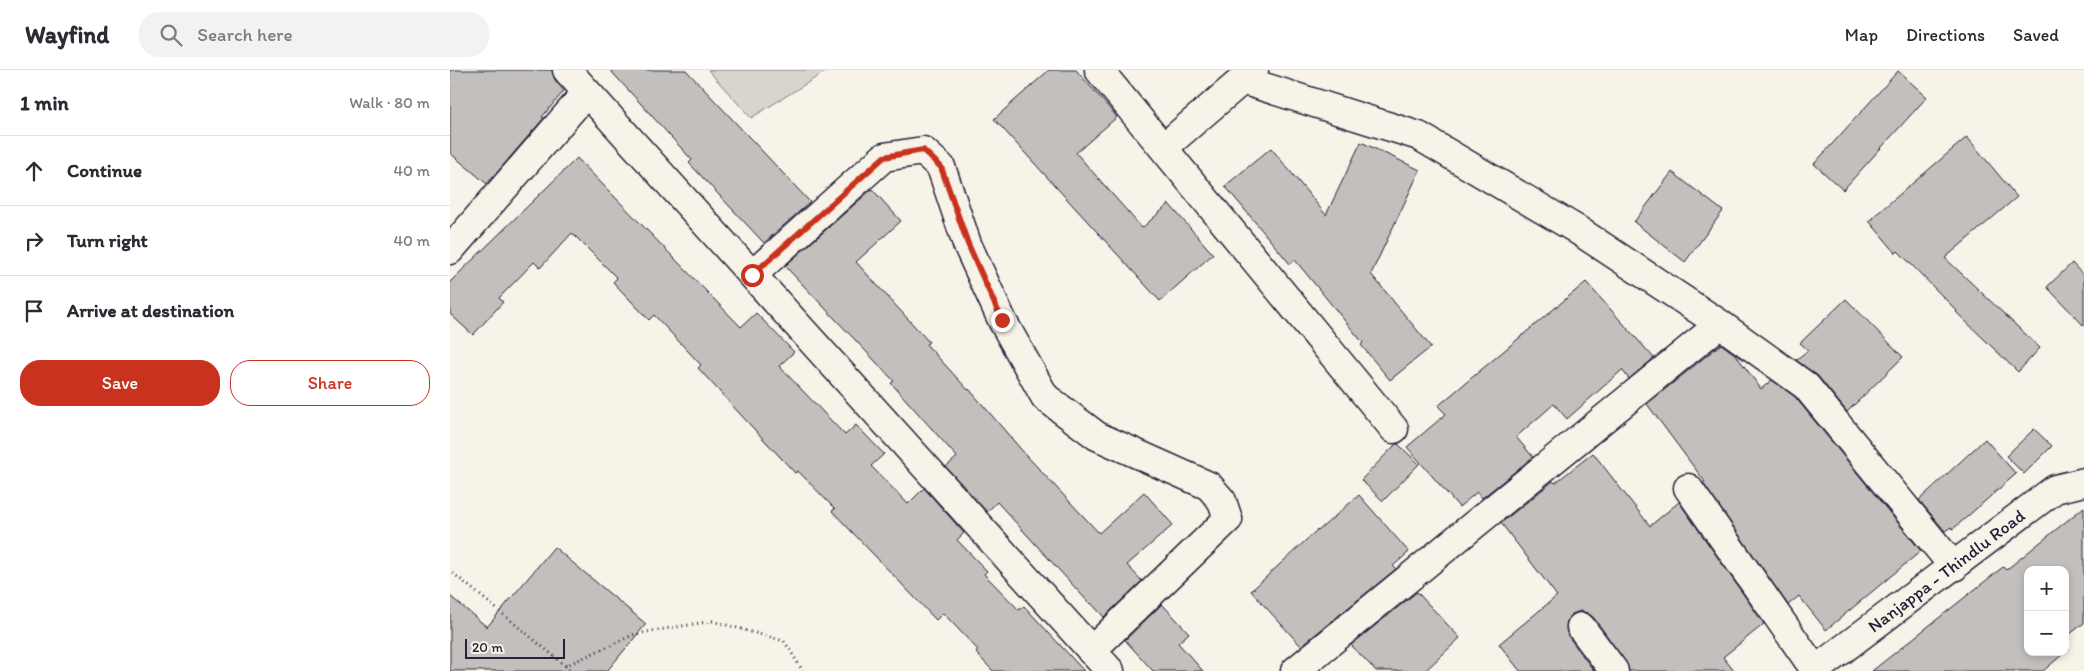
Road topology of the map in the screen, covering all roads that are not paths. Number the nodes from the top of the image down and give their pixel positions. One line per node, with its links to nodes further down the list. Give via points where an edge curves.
1 (567, 70): 4 (street)
2 (1099, 70): 5 (street)
3 (1248, 75): 5 (street); 8 (street, via 1419,136 1576,229)
4 (587, 92): 6 (street); 7 (street)
5 (1163, 148): 9 (street)
6 (450, 250)
7 (752, 275): 14 (street); 14 (street, via 884,157 923,150 941,167 968,244 1002,320 1045,397 1097,436 1209,486 1222,501 1228,519)
8 (1720, 324): 12 (street, via 1806,386); 16 (street)
9 (1394, 429)
10 (2084, 482): 12 (street, Nanjappa - Thindlu Road, via 2056,489)
11 (1688, 488): 18 (street)
12 (1954, 567): 18 (street, Nanjappa - Thindlu Road)
13 (1581, 627): 17 (street)
14 (1091, 651): 15 (street)
15 (1110, 671)
16 (1295, 671)
17 (1614, 671)
18 (1815, 671)

